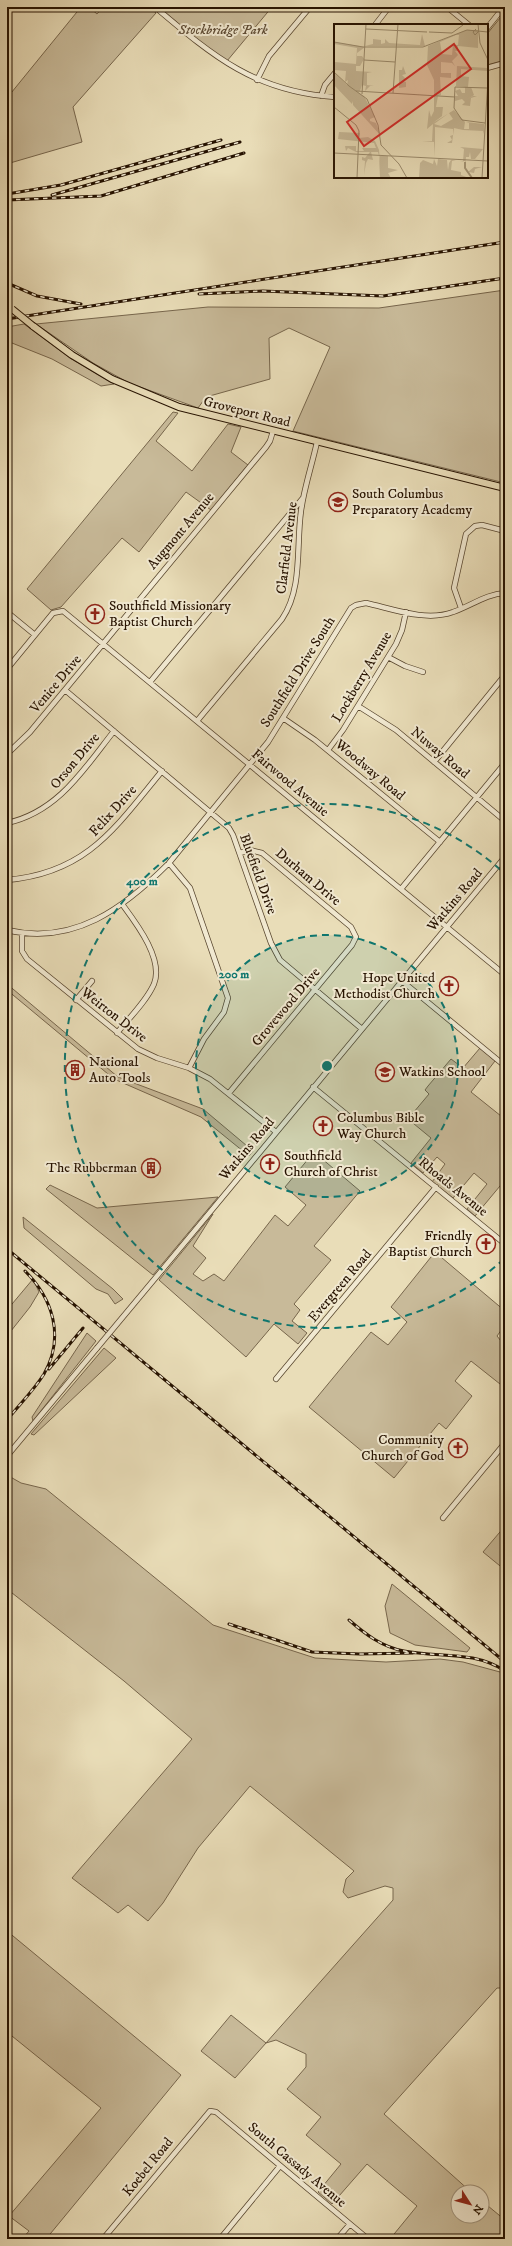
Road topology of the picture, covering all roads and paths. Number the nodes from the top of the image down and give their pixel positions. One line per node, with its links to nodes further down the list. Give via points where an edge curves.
1 (155, 7): 12 (street, via 216,57)
2 (310, 7): 12 (street, via 269,56)
3 (389, 7): 6 (street)
4 (447, 7): 7 (street)
5 (500, 7): 8 (street, via 499,13)
6 (376, 24)
7 (468, 24)
8 (488, 27)
9 (505, 63): 10 (street)
10 (488, 68)
11 (334, 74): 13 (street, via 325,85)
12 (257, 80): 13 (street, via 291,91)
13 (321, 96): 14 (street)
14 (334, 97)
15 (9, 307): 16 (main road, Groveport Road, bridge, via 86,364 139,392 197,413)
16 (273, 431): 17 (main road, Groveport Road); 26 (street, Augmont Avenue, via 266,447)
17 (317, 442): 18 (main road, Groveport Road); 19 (street, Clarfield Avenue)
18 (505, 488)
19 (304, 496): 31 (street); 35 (street, Clarfield Avenue, via 299,527 296,585 291,603 282,619)
20 (505, 531): 22 (street, via 482,525 475,526 466,534 454,588)
21 (505, 593): 22 (street, via 491,595)
22 (461, 608): 24 (street, via 454,612 433,615)
23 (7, 612): 25 (street)
24 (406, 612): 27 (street, Lockberry Avenue, via 400,638); 34 (street, Southfield Drive South, via 366,603 356,605 348,612)
25 (35, 635): 26 (street, Fairwood Avenue, via 53,613 60,610); 28 (street)
26 (103, 644): 31 (street, Fairwood Avenue); 32 (street, Venice Drive)
27 (388, 657): 29 (street); 33 (street, Lockberry Avenue)
28 (7, 669)
29 (423, 672)
30 (505, 675): 39 (street)
31 (150, 682): 35 (street, Fairwood Avenue)
32 (65, 690): 36 (street, Bluefield Drive); 38 (street, Venice Drive, via 30,732)
33 (358, 706): 37 (street, Lockberry Avenue); 39 (street, Nuway Road, via 388,724)
34 (283, 718): 37 (street, Woodway Road); 41 (street, Southfield Drive South)
35 (197, 720): 41 (street, Fairwood Avenue)
36 (114, 731): 42 (street, Bluefield Drive); 46 (street, Orson Drive, via 60,797 40,811)
37 (328, 750): 47 (street, Woodway Road)
38 (7, 754)
39 (434, 762): 43 (street, Nuway Road)
40 (505, 763): 43 (street)
41 (250, 764): 44 (street, Southfield Drive South); 52 (street, Fairwood Avenue)
42 (162, 771): 44 (street, Bluefield Drive); 51 (street, Felix Drive, via 116,827 86,854 48,873)
43 (476, 798): 45 (street, Nuway Road); 47 (street)
44 (211, 811): 48 (street, Bluefield Drive, via 232,831); 50 (street, Southfield Drive South)
45 (505, 821)
46 (7, 823)
47 (440, 842): 52 (street)
48 (240, 852): 57 (street, Durham Drive, via 250,850 262,853 351,927); 61 (street, Bluefield Drive, via 275,951 289,968)
49 (505, 857): 54 (street, Watkins Road)
50 (169, 863): 53 (street, Southfield Drive South); 66 (street, via 190,888 228,998 224,1012 204,1039)
51 (7, 880)
52 (401, 889): 54 (street, Fairwood Avenue)
53 (122, 904): 56 (street, Southfield Drive South, via 76,929 54,933); 64 (street, via 144,936 154,957 156,977 149,993)
54 (446, 927): 58 (street, Fairwood Avenue); 60 (street, Watkins Road)
55 (7, 930): 56 (street, Southfield Drive South)
56 (22, 933): 62 (street, Weirton Drive, via 22,951 27,959)
57 (356, 934): 61 (street, Grovewood Drive, via 352,945)
58 (505, 975)
59 (92, 981): 62 (street)
60 (402, 981): 63 (street, Watkins Road); 65 (street)
61 (314, 990): 63 (street, Bluefield Drive); 68 (street, Grovewood Drive)
62 (76, 1000): 64 (street, Weirton Drive)
63 (362, 1029): 67 (street, Watkins Road)
64 (117, 1033): 66 (street, Weirton Drive, via 149,1055)
65 (505, 1066)
66 (189, 1068): 68 (street, Weirton Drive)
67 (313, 1087): 69 (street, Watkins Road); 70 (street, Rhoads Avenue)
68 (229, 1093): 69 (street, Weirton Drive)
69 (276, 1132): 74 (street, Watkins Road, bridge)
70 (436, 1187): 71 (street, Rhoads Avenue); 72 (street, Evergreen Road)
71 (505, 1244)
72 (276, 1379)
73 (505, 1443): 75 (street)
74 (7, 1456)
75 (443, 1518)
76 (210, 2111): 77 (street, South Cassady Avenue, via 216,2112); 79 (street, Koebel Road)
77 (280, 2166): 78 (street, South Cassady Avenue); 80 (street)
78 (350, 2224): 81 (street); 82 (street, South Cassady Avenue)
79 (104, 2239)
80 (220, 2239)
81 (337, 2239)
82 (368, 2239)

